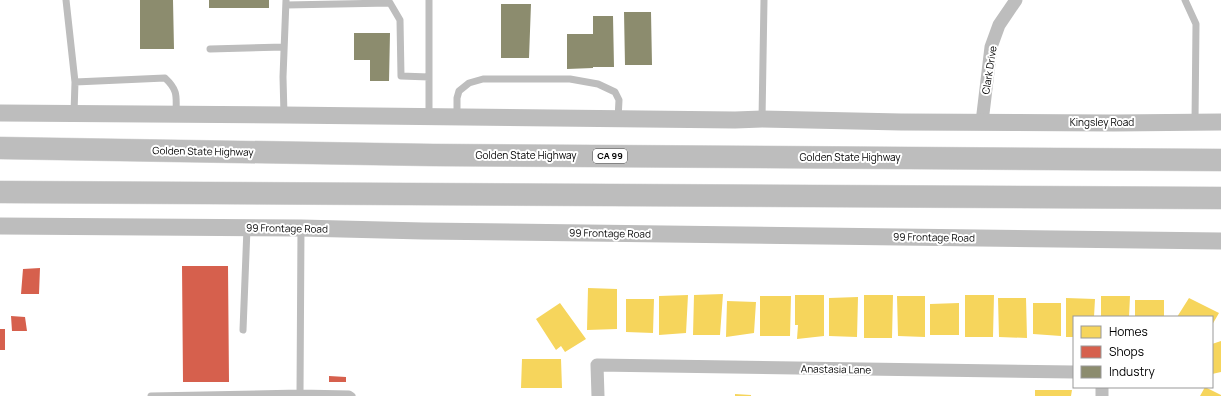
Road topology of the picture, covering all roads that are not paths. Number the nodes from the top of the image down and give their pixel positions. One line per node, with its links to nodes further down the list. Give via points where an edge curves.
1 (66, 0): 11 (lane)
2 (429, 0): 10 (lane)
3 (764, 0): 19 (lane)
4 (1016, 0): 20 (street, Clark Drive, via 999,25 991,47)
5 (1185, 0): 21 (lane, via 1196,24)
6 (391, 1): 7 (lane); 10 (lane, via 400,20 401,76)
7 (286, 2): 8 (lane)
8 (284, 47): 9 (lane); 15 (lane)
9 (210, 49)
10 (429, 77): 16 (lane)
11 (75, 82): 13 (lane); 14 (lane, via 165,78 172,85 176,95)
12 (0, 113): 13 (street)
13 (74, 114): 14 (street)
14 (176, 115): 15 (street)
15 (284, 115): 16 (street)
16 (429, 117): 17 (street)
17 (457, 117): 18 (street); 18 (lane, via 459,91 483,79 570,79 598,84 615,92 619,100)
18 (618, 119): 19 (street)
19 (762, 119): 20 (street)
20 (982, 122): 21 (street, Kingsley Road)
21 (1195, 122): 22 (street, Kingsley Road)
22 (1221, 122)
23 (0, 148): 24 (highway, Golden State Highway / CA 99, via 434,155)
24 (1221, 160)
25 (0, 192): 26 (highway)
26 (1221, 198)
27 (0, 226): 28 (street, 99 Frontage Road)
28 (247, 228): 29 (street, 99 Frontage Road); 31 (lane)
29 (302, 228): 30 (street, 99 Frontage Road); 33 (lane)
30 (1221, 241)
31 (244, 330)
32 (1073, 372): 36 (street, Anastasia Lane, via 598,365)
33 (300, 393): 34 (lane); 35 (lane)
34 (151, 396)
35 (352, 396)
36 (598, 396)

